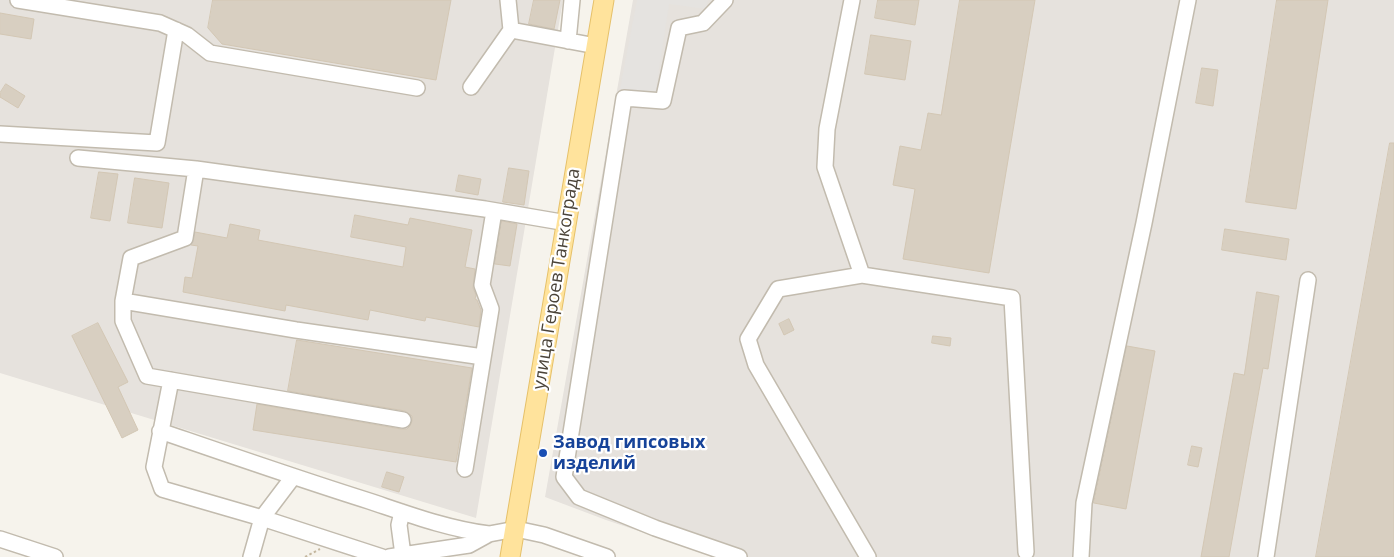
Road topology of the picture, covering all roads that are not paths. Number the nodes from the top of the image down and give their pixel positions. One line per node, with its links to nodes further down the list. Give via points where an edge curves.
1 (18, 0): 8 (street, via 160,23)
2 (508, 0): 9 (street)
3 (572, 0): 10 (street)
4 (604, 0): 11 (main road, улица Героев Танкограда)
5 (725, 0): 40 (street, via 703,23 679,28 663,101 624,98 564,476 579,497)
6 (852, 0): 19 (street, via 827,129 825,167)
7 (1188, 0): 42 (street, via 1084,503)
8 (176, 30): 13 (street, via 210,53); 14 (street, via 157,142)
9 (511, 30): 10 (street); 12 (street)
10 (568, 41): 11 (street)
11 (596, 46): 18 (main road, улица Героев Танкограда)
12 (471, 87)
13 (417, 88)
14 (0, 134)
15 (78, 158): 16 (street)
16 (196, 169): 17 (street); 21 (street, via 185,238 131,258)
17 (494, 211): 18 (street); 22 (street, via 482,285 491,309)
18 (567, 223): 30 (main road, улица Героев Танкограда)
19 (862, 275): 33 (street, via 1012,298); 41 (street, via 778,289 748,339 756,365)
20 (1308, 280): 43 (street)
21 (123, 301): 22 (street); 23 (street, via 123,321 147,376)
22 (483, 357): 26 (street)
23 (171, 380): 24 (street); 25 (street)
24 (403, 420)
25 (160, 431): 27 (street); 29 (street, via 154,467 162,489)
26 (465, 469)
27 (294, 477): 28 (street); 29 (street)
28 (402, 512): 31 (street, via 465,531); 34 (street)
29 (262, 518): 36 (street); 37 (street)
30 (516, 529): 31 (street); 38 (main road, улица Героев Танкограда); 39 (street)
31 (489, 534): 34 (street, via 469,545)
32 (0, 539): 35 (street)
33 (1026, 552)
34 (396, 556)
35 (55, 557)
36 (251, 557)
37 (382, 557)
38 (510, 557)
39 (607, 557)
40 (739, 557)
41 (868, 557)
42 (1081, 557)
43 (1266, 557)

